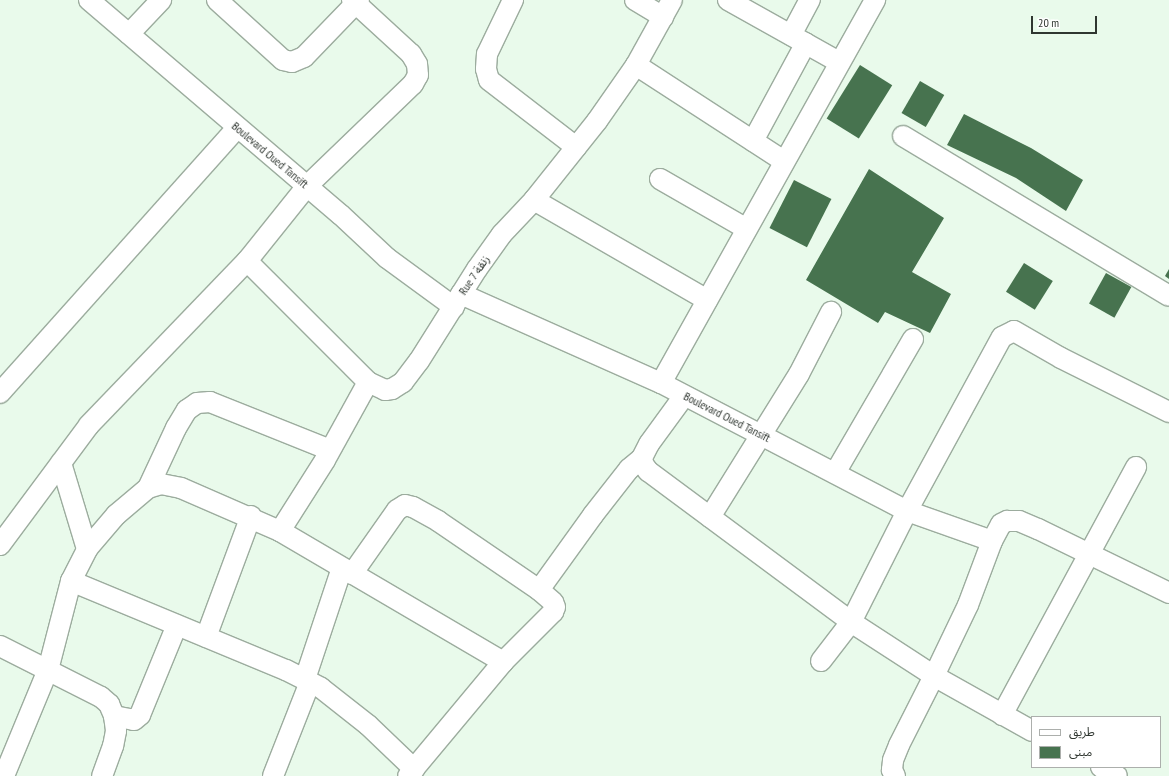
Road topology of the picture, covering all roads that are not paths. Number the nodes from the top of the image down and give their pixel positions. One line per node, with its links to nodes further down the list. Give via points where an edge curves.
1 (89, 0): 12 (street, Boulevard Oued Tansift)
2 (161, 0): 12 (street)
3 (217, 0): 10 (street, via 283,60 292,62 304,57)
4 (513, 0): 19 (street, via 487,54 486,70 489,80)
5 (635, 0): 11 (street)
6 (672, 0): 11 (street, Rue 7 زنقة)
7 (728, 0): 13 (street)
8 (810, 0): 13 (street)
9 (875, 0): 14 (street)
10 (356, 1): 22 (street, via 411,54 418,64 418,75 398,101)
11 (663, 17): 15 (street, Rue 7 زنقة)
12 (129, 34): 16 (street, Boulevard Oued Tansift)
13 (799, 39): 14 (street); 18 (street)
14 (838, 62): 20 (street)
15 (636, 65): 18 (street); 19 (street, Rue 7 زنقة)
16 (237, 128): 22 (street, Boulevard Oued Tansift); 33 (street)
17 (903, 136): 26 (street)
18 (753, 141): 20 (street)
19 (576, 147): 23 (street, Rue 7 زنقة)
20 (784, 161): 24 (street)
21 (660, 179): 24 (street)
22 (307, 186): 25 (street); 28 (street, Boulevard Oued Tansift, via 387,258)
23 (534, 200): 27 (street); 28 (street, Rue 7 زنقة, via 502,234)
24 (746, 229): 27 (street)
25 (247, 261): 31 (street); 39 (street, via 89,425)
26 (1169, 296)
27 (707, 300): 32 (street)
28 (458, 301): 31 (street, Rue 7 زنقة, via 403,382 386,390); 32 (street, Boulevard Oued Tansift)
29 (831, 312): 36 (street, via 799,374)
30 (913, 339): 41 (street)
31 (368, 382): 37 (street)
32 (661, 384): 34 (street, Boulevard Oued Tansift)
33 (0, 393)
34 (684, 396): 36 (street, Boulevard Oued Tansift); 38 (street, via 648,444)
35 (1169, 412): 43 (street, via 1061,358 1014,331 1002,337)
36 (761, 435): 41 (street, Boulevard Oued Tansift); 45 (street)
37 (330, 450): 42 (street, via 210,402 197,403 187,410 176,428); 46 (street)
38 (642, 458): 45 (street, via 648,471); 53 (street, via 629,469 593,515)
39 (61, 463): 48 (street); 49 (street)
40 (1136, 467): 50 (street)
41 (835, 473): 43 (street, Boulevard Oued Tansift)
42 (148, 488): 44 (street, via 161,484 181,488); 49 (street, via 116,515)
43 (907, 511): 47 (street, Boulevard Oued Tansift); 55 (street)
44 (251, 516): 46 (street); 57 (street)
45 (710, 517): 55 (street)
46 (280, 531): 51 (street)
47 (992, 541): 50 (street, via 1001,524 1019,521); 62 (street, via 968,605)
48 (0, 545)
49 (87, 548): 52 (street)
50 (1090, 556): 54 (street); 64 (street)
51 (347, 571): 53 (street, via 397,510 405,506 413,507 438,520); 60 (street); 63 (street)
52 (71, 581): 56 (street); 61 (street)
53 (539, 590): 60 (street, via 553,602 553,612)
54 (1169, 593)
55 (851, 622): 59 (street); 62 (street)
56 (177, 625): 57 (street); 65 (street, via 140,715 134,720)
57 (206, 637): 63 (street)
58 (0, 646): 61 (street)
59 (821, 661)
60 (503, 662): 68 (street)
61 (48, 670): 65 (street, via 101,697 109,704); 69 (street)
62 (934, 676): 64 (street); 72 (street, via 892,760)
63 (307, 681): 68 (street, via 368,725); 71 (street)
64 (1002, 715): 66 (street)
65 (114, 716): 70 (street, via 116,731 113,746)
66 (1031, 730)
67 (1103, 768): 73 (street)
68 (411, 773)
69 (4, 776)
70 (102, 776)
71 (273, 776)
72 (895, 776)
73 (1117, 776)

